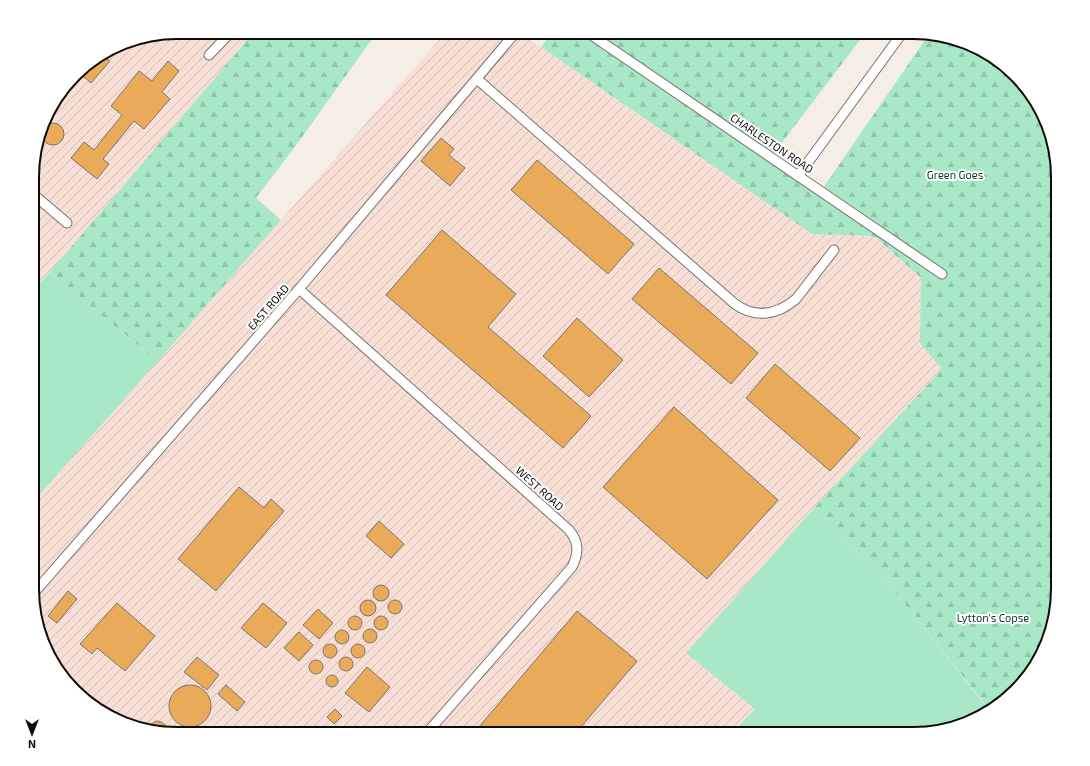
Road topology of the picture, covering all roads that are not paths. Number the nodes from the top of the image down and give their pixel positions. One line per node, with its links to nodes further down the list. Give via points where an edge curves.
1 (224, 39): 5 (lane)
2 (510, 39): 6 (lane, EAST ROAD)
3 (597, 39): 7 (lane, CHARLESTON ROAD)
4 (898, 39): 7 (lane)
5 (209, 55)
6 (477, 79): 10 (lane, via 744,311 756,314 771,313 789,304); 12 (lane, EAST ROAD)
7 (798, 176): 11 (lane, CHARLESTON ROAD)
8 (39, 199): 9 (lane)
9 (67, 223)
10 (834, 250)
11 (942, 274)
12 (299, 289): 13 (lane, EAST ROAD); 14 (lane, WEST ROAD, via 569,530 577,543 578,553 572,567)
13 (39, 587)
14 (432, 727)

